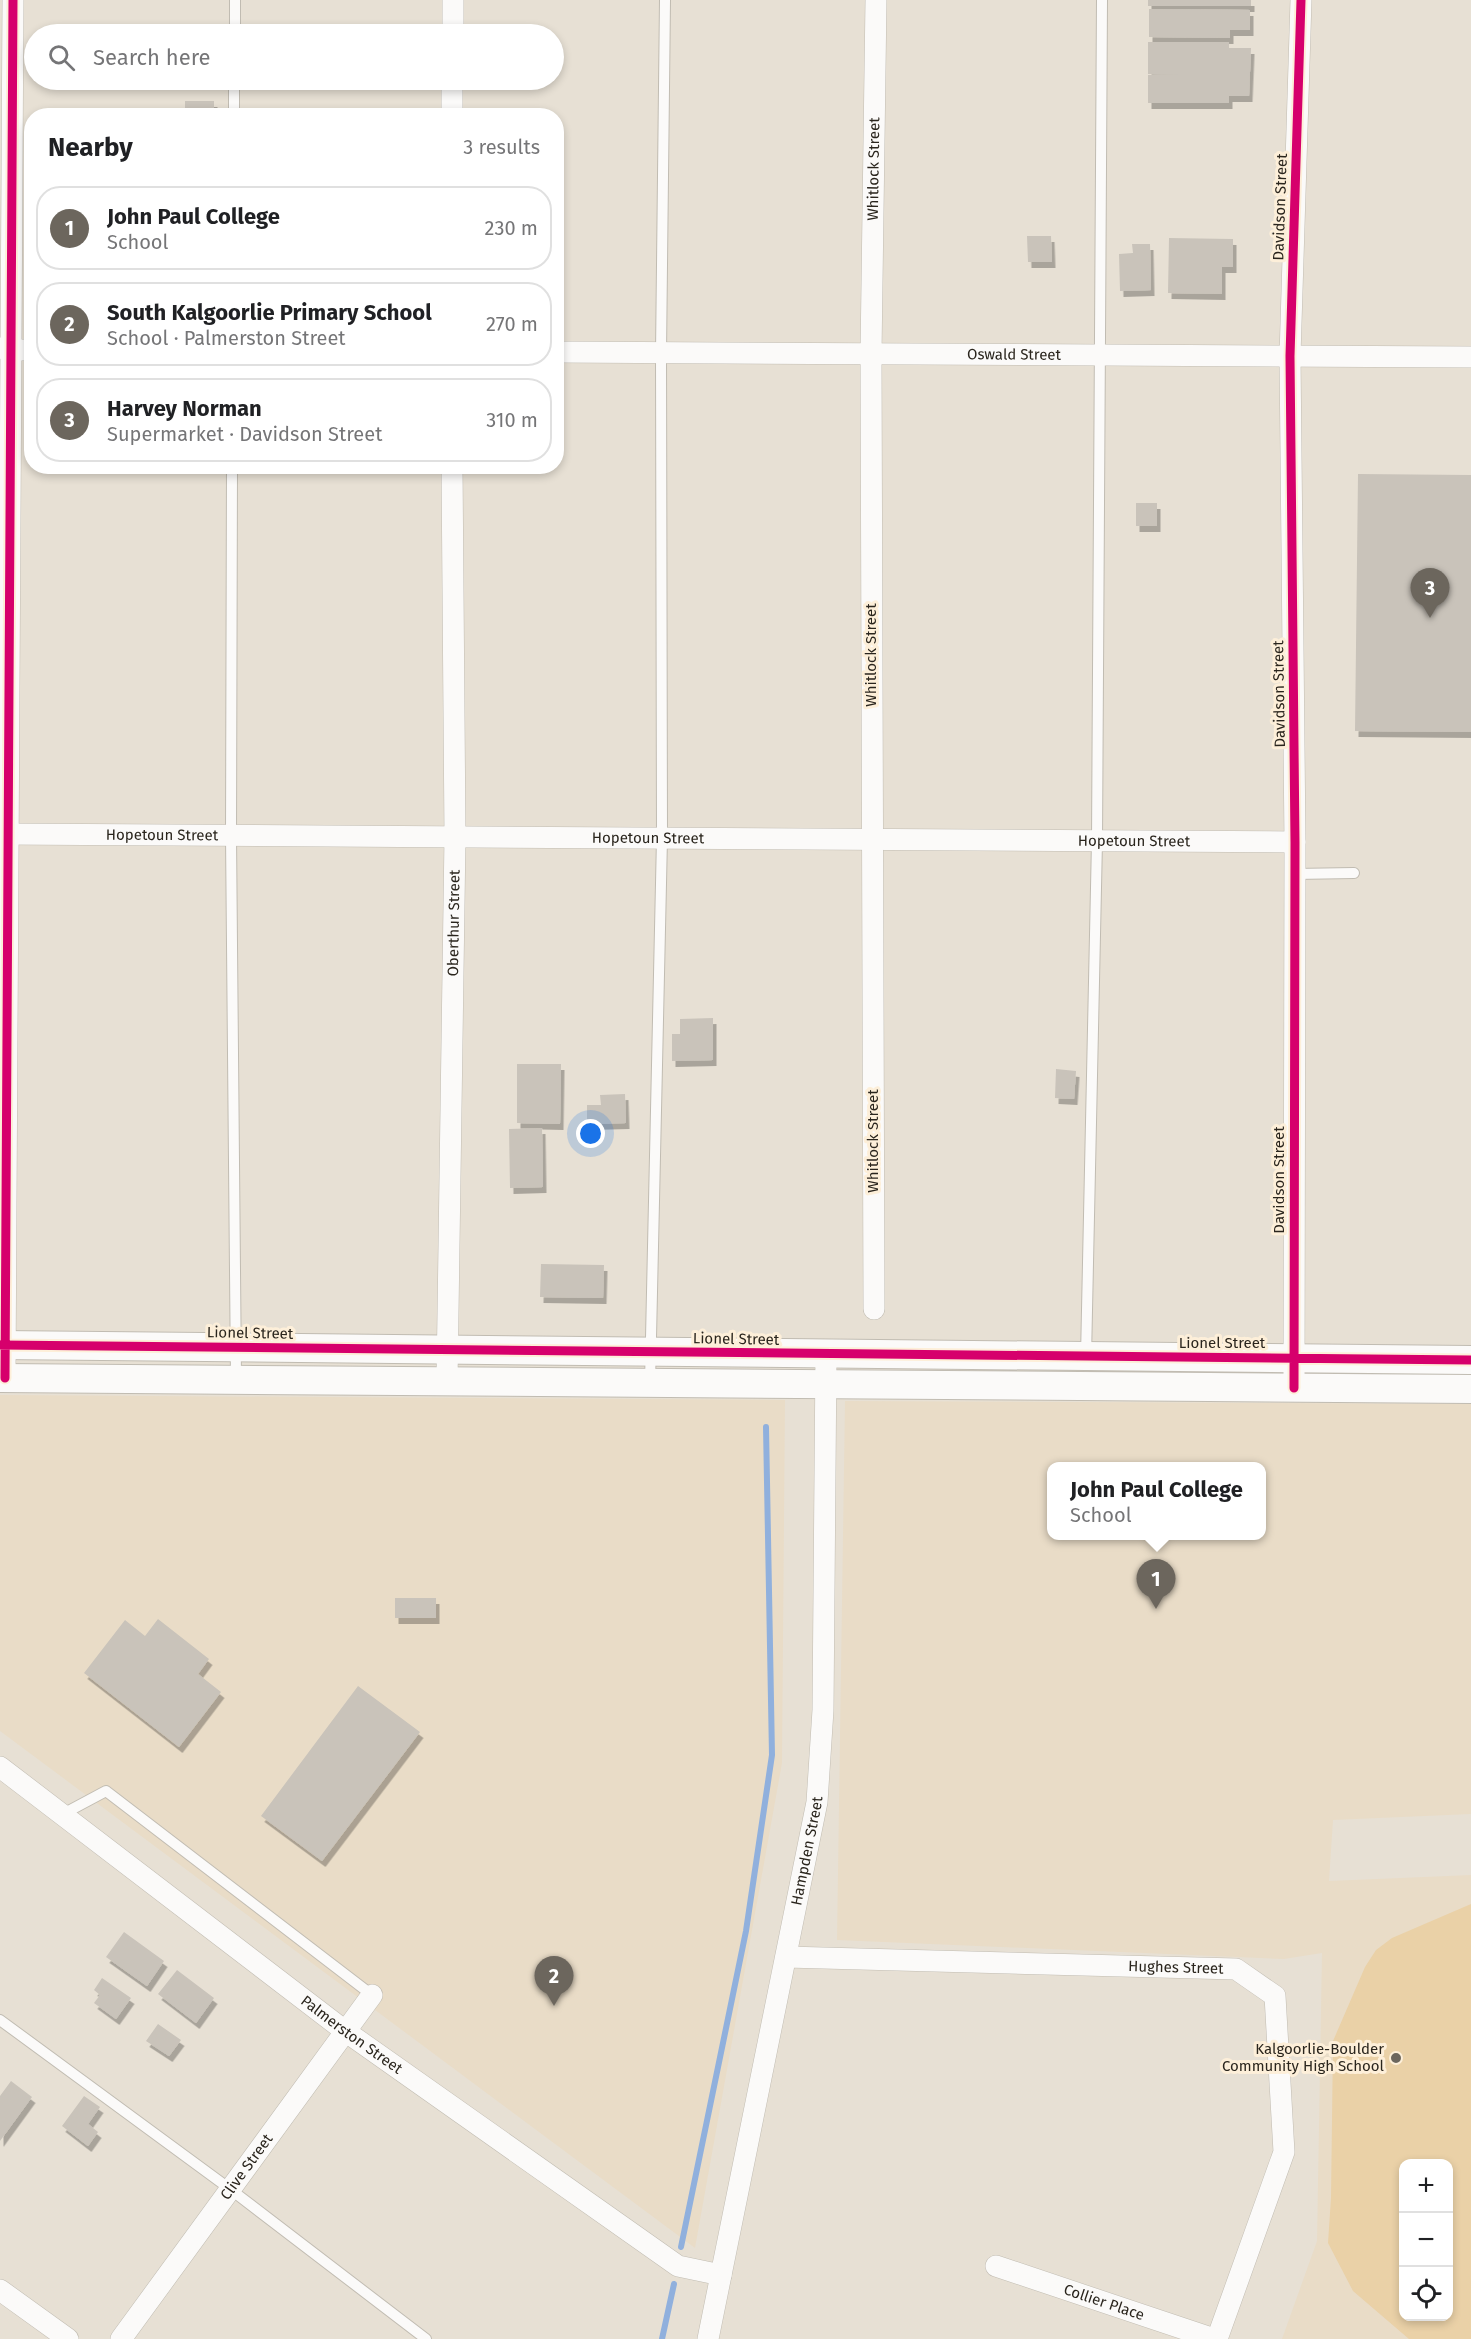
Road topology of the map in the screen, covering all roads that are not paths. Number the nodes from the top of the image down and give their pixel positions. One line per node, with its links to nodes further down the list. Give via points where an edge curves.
1 (13, 0): 14 (street)
2 (235, 0): 8 (lane)
3 (453, 0): 9 (street)
4 (665, 0): 17 (lane)
5 (876, 0): 18 (street, Whitlock Street)
6 (1102, 0): 19 (lane)
7 (1301, 0): 20 (street, Davidson Street)
8 (235, 24)
9 (453, 24)
10 (234, 90): 12 (lane)
11 (453, 90): 13 (street)
12 (234, 108)
13 (452, 108)
14 (5, 349): 15 (street); 24 (street)
15 (24, 350)
16 (564, 352): 17 (street, Oswald Street)
17 (661, 353): 18 (street, Oswald Street); 27 (lane)
18 (871, 354): 19 (street, Oswald Street); 28 (street, Whitlock Street)
19 (1099, 355): 20 (street, Oswald Street); 29 (lane)
20 (1290, 356): 21 (street, Oswald Street); 30 (street, Davidson Street)
21 (1471, 357)
22 (232, 474): 25 (lane)
23 (452, 474): 26 (street, Oberthur Street)
24 (4, 834): 25 (street, Hopetoun Street); 34 (street)
25 (231, 836): 26 (street, Hopetoun Street); 35 (lane)
26 (455, 837): 27 (street, Hopetoun Street); 36 (street, Oberthur Street)
27 (662, 838): 28 (street, Hopetoun Street); 37 (lane)
28 (872, 839): 29 (street, Hopetoun Street); 33 (street, Whitlock Street)
29 (1096, 841): 30 (street, Hopetoun Street); 39 (lane)
30 (1295, 842): 32 (street, Davidson Street)
31 (1354, 873): 32 (lane)
32 (1295, 874): 40 (street, Davidson Street)
33 (874, 1309)
34 (2, 1345): 35 (street, Lionel Street); 42 (street)
35 (236, 1348): 36 (street, Lionel Street); 43 (lane)
36 (448, 1350): 37 (street, Lionel Street); 44 (street, Oberthur Street)
37 (651, 1353): 38 (street, Lionel Street); 45 (lane)
38 (826, 1355): 39 (street, Lionel Street); 46 (street, Hampden Street)
39 (1086, 1357): 40 (street, Lionel Street)
40 (1294, 1358): 41 (street, Lionel Street); 47 (street, Davidson Street)
41 (1471, 1360)
42 (2, 1378): 43 (street)
43 (236, 1380): 44 (street)
44 (447, 1381): 45 (street)
45 (650, 1383): 46 (street)
46 (826, 1384): 47 (street); 51 (street, Hampden Street, via 823,1710 817,1802)
47 (1294, 1388): 48 (street)
48 (1471, 1389)
49 (0, 1767): 50 (street, Palmerston Street)
50 (63, 1814): 52 (lane, via 106,1791); 54 (street, Palmerston Street)
51 (786, 1957): 57 (street, Hampden Street); 63 (street, Hughes Street, via 1236,1969 1275,1996 1284,2152)
52 (372, 1995): 54 (street, Clive Street)
53 (0, 2020): 55 (lane)
54 (345, 2031): 55 (street, Clive Street); 57 (street, Palmerston Street, via 678,2266)
55 (230, 2189): 60 (street, Clive Street); 61 (lane)
56 (996, 2266): 63 (street, Collier Place)
57 (721, 2276): 62 (street, Hampden Street)
58 (0, 2290): 59 (street)
59 (68, 2339)
60 (121, 2339)
61 (426, 2339)
62 (708, 2339)
63 (1216, 2339)

